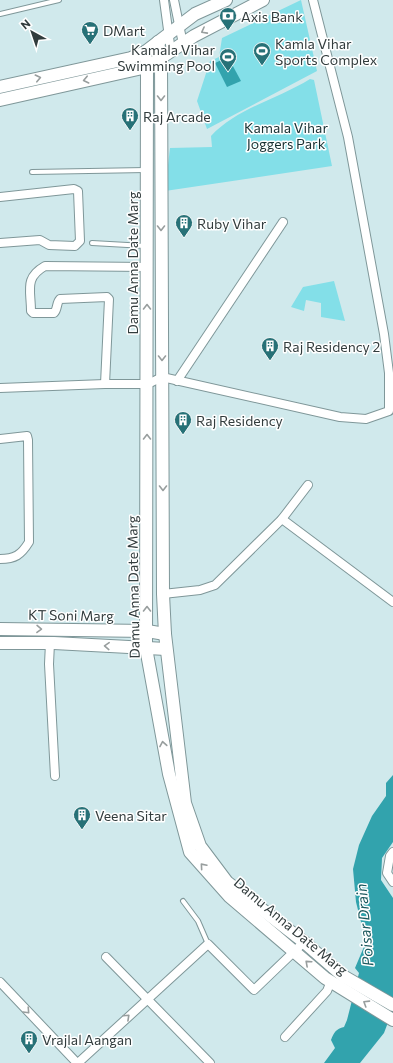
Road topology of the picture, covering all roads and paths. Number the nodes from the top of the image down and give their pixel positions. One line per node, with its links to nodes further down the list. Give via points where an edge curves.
1 (59, 0): 7 (lane)
2 (164, 0): 9 (street)
3 (174, 0): 8 (street)
4 (226, 0): 8 (street, via 195,14)
5 (263, 0): 10 (street, one-way to 10)
6 (314, 0): 31 (street, via 348,137 380,311 389,373)
7 (0, 14)
8 (179, 26): 9 (street); 10 (street)
9 (163, 38): 11 (street); 12 (street, Damu Anna Date Marg)
10 (183, 44): 12 (street)
11 (145, 52): 13 (street, Damu Anna Date Marg); 14 (street, one-way to 11, via 131,58)
12 (166, 55): 13 (street); 20 (street, Damu Anna Date Marg, one-way to 20)
13 (147, 66): 15 (street, one-way to 15); 16 (street, Damu Anna Date Marg)
14 (0, 87)
15 (0, 100)
16 (147, 170): 17 (lane); 19 (street, Damu Anna Date Marg)
17 (32, 172)
18 (0, 197): 22 (street, via 74,189 78,191 80,241 75,246 49,245 40,240)
19 (147, 199): 20 (street); 24 (street, Damu Anna Date Marg)
20 (161, 199): 26 (street, Damu Anna Date Marg, one-way to 26)
21 (282, 222): 27 (street)
22 (0, 243)
23 (92, 243): 24 (lane)
24 (147, 246): 25 (street, Damu Anna Date Marg)
25 (147, 267): 28 (street, via 45,266 36,271 30,279 33,313 54,313 60,299 110,299); 29 (street, Damu Anna Date Marg, one-way to 25)
26 (162, 377): 27 (street); 29 (street); 36 (street, Damu Anna Date Marg, one-way to 36)
27 (178, 381): 31 (street, via 340,417 366,419)
28 (105, 384): 29 (street); 30 (street)
29 (148, 384): 39 (street, Damu Anna Date Marg, one-way to 29)
30 (0, 388)
31 (391, 409)
32 (0, 439): 35 (street, via 27,436 29,542 20,554 11,559)
33 (308, 485): 34 (street)
34 (282, 519): 36 (street, via 215,585 200,590); 37 (street)
35 (0, 559)
36 (163, 594): 40 (street, Damu Anna Date Marg)
37 (393, 602)
38 (0, 628): 39 (street, KT Soni Marg, one-way to 39)
39 (147, 631): 40 (street, KT Soni Marg); 43 (street, Damu Anna Date Marg)
40 (165, 634): 44 (street, Damu Anna Date Marg)
41 (0, 643): 42 (street, KT Soni Marg)
42 (50, 643): 43 (street, KT Soni Marg, one-way to 42); 45 (street, via 48,664)
43 (146, 648): 44 (street, KT Soni Marg); 51 (street, Damu Anna Date Marg, one-way to 43, via 230,897 190,852 169,774)
44 (166, 649): 49 (street, Damu Anna Date Marg, via 185,803 200,846 227,882)
45 (56, 776)
46 (393, 852): 47 (street, via 387,873)
47 (393, 882)
48 (183, 901): 50 (lane, via 198,921)
49 (304, 942): 51 (street); 53 (street, Damu Anna Date Marg)
50 (208, 944): 51 (street, via 254,990); 55 (street)
51 (294, 950): 53 (street, Damu Anna Date Marg, one-way to 51, via 325,978)
52 (106, 957): 55 (street)
53 (337, 981): 56 (street, Damu Anna Date Marg); 57 (street, Damu Anna Date Marg, one-way to 53); 58 (street)
54 (0, 982): 59 (street, one-way to 59)
55 (146, 1000): 59 (street, one-way to 55); 60 (street)
56 (393, 1005)
57 (393, 1020)
58 (285, 1037)
59 (78, 1063)
60 (210, 1063)

